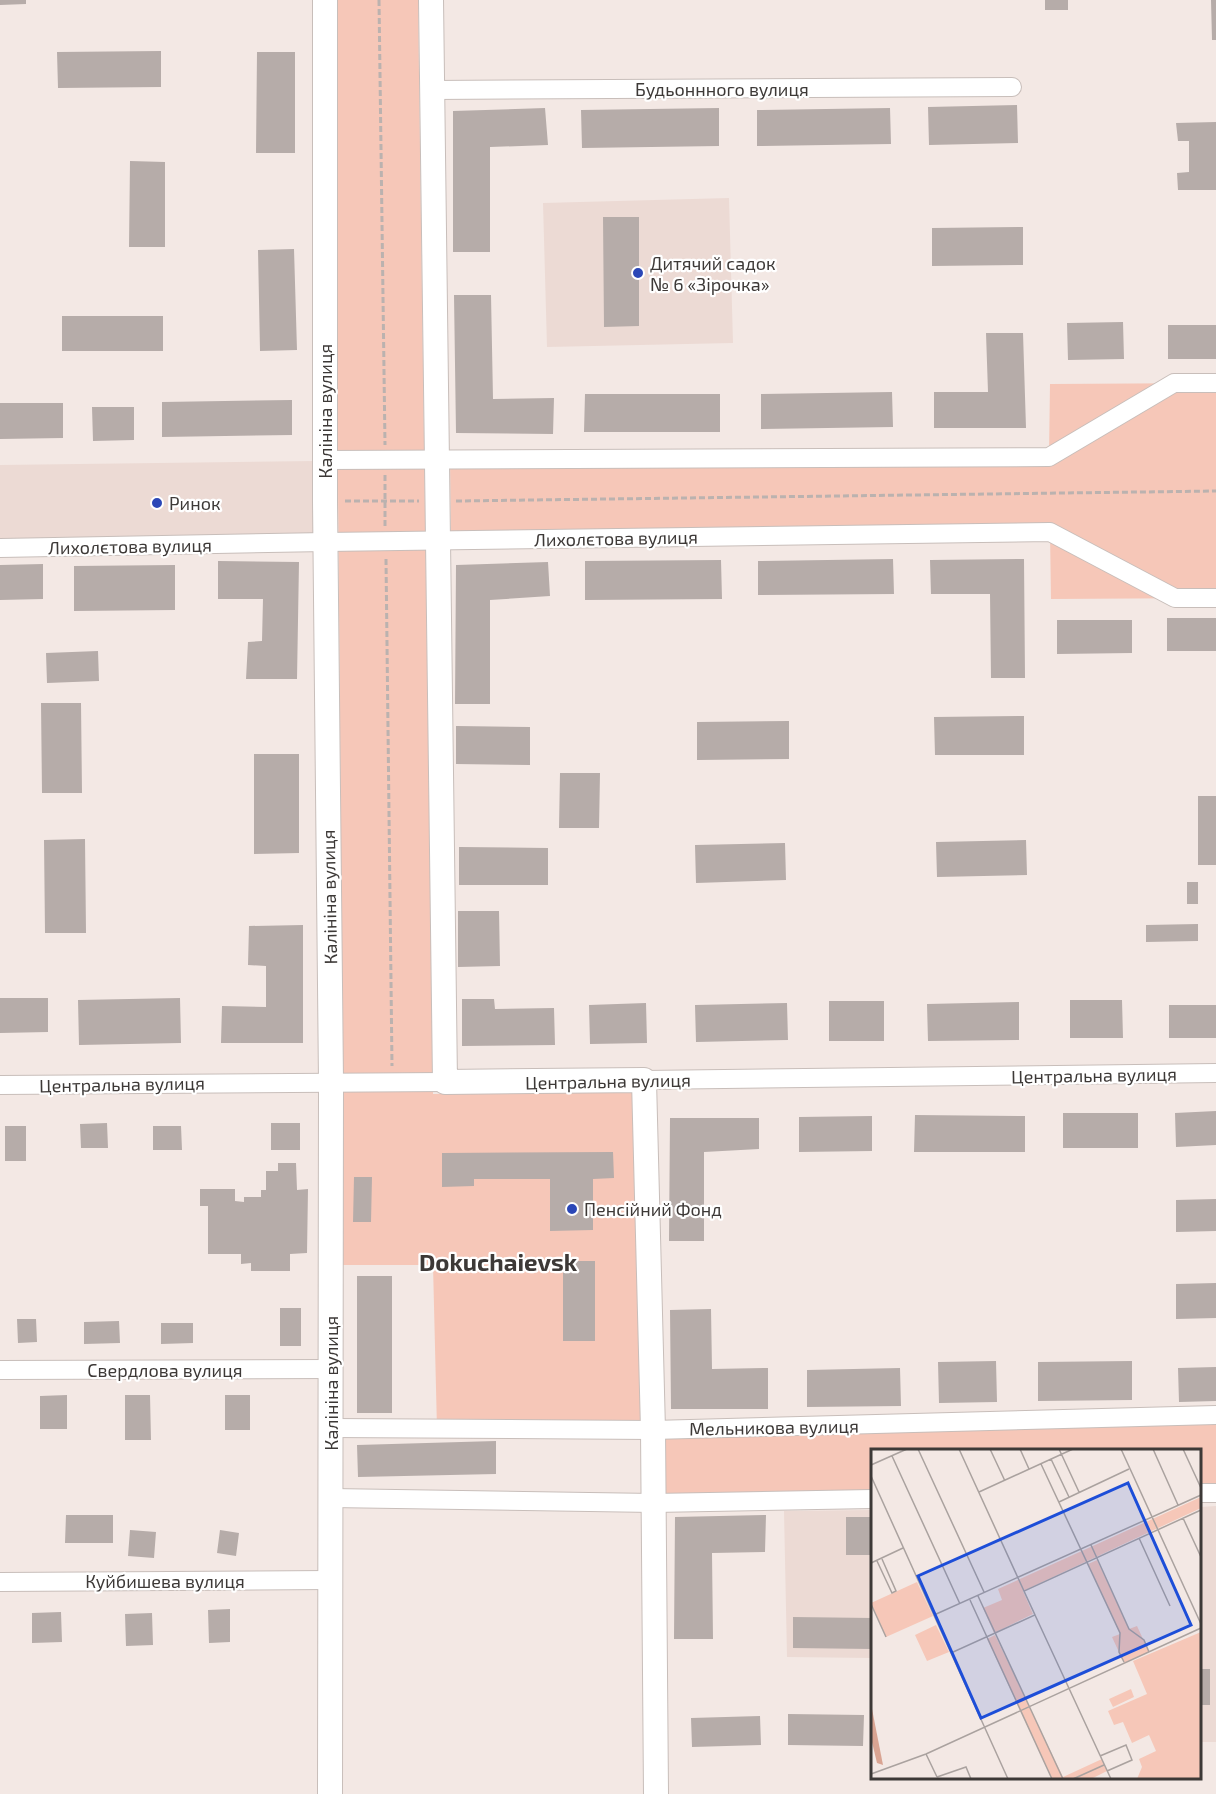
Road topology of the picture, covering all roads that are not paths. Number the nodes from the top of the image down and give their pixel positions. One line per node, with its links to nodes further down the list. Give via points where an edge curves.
1 (326, 0): 6 (main road, Калініна вулиця)
2 (431, 0): 4 (main road)
3 (1012, 87): 4 (street, Будьоннного вулиця)
4 (431, 90): 7 (main road)
5 (1216, 383): 7 (street, via 1174,383 1049,457)
6 (325, 460): 7 (street); 9 (main road, Калініна вулиця)
7 (437, 460): 8 (main road)
8 (438, 541): 9 (street, Лихолєтова вулиця); 11 (street, Лихолєтова вулиця, via 1050,532 1175,598); 15 (main road)
9 (326, 542): 10 (street, Лихолєтова вулиця); 14 (main road, Калініна вулиця)
10 (0, 548)
11 (1216, 598)
12 (1216, 1073): 13 (street, Центральна вулиця)
13 (645, 1080): 15 (main road, Центральна вулиця); 21 (main road)
14 (331, 1082): 15 (street, Центральна вулиця); 16 (street, Центральна вулиця); 17 (main road, Калініна вулиця)
15 (446, 1082)
16 (0, 1085)
17 (331, 1369): 18 (street, Свердлова вулиця); 20 (main road, Калініна вулиця)
18 (0, 1370)
19 (1216, 1415): 21 (street, Мельникова вулиця)
20 (331, 1428): 21 (street, Мельникова вулиця); 24 (main road, Калініна вулиця)
21 (653, 1430): 26 (main road)
22 (1216, 1493): 23 (street)
23 (1201, 1494)
24 (331, 1498): 26 (street); 27 (main road, Калініна вулиця)
25 (871, 1499): 26 (street)
26 (654, 1503): 30 (main road)
27 (330, 1580): 28 (street, Куйбишева вулиця); 29 (main road, Калініна вулиця)
28 (0, 1582)
29 (330, 1794)
30 (656, 1794)

